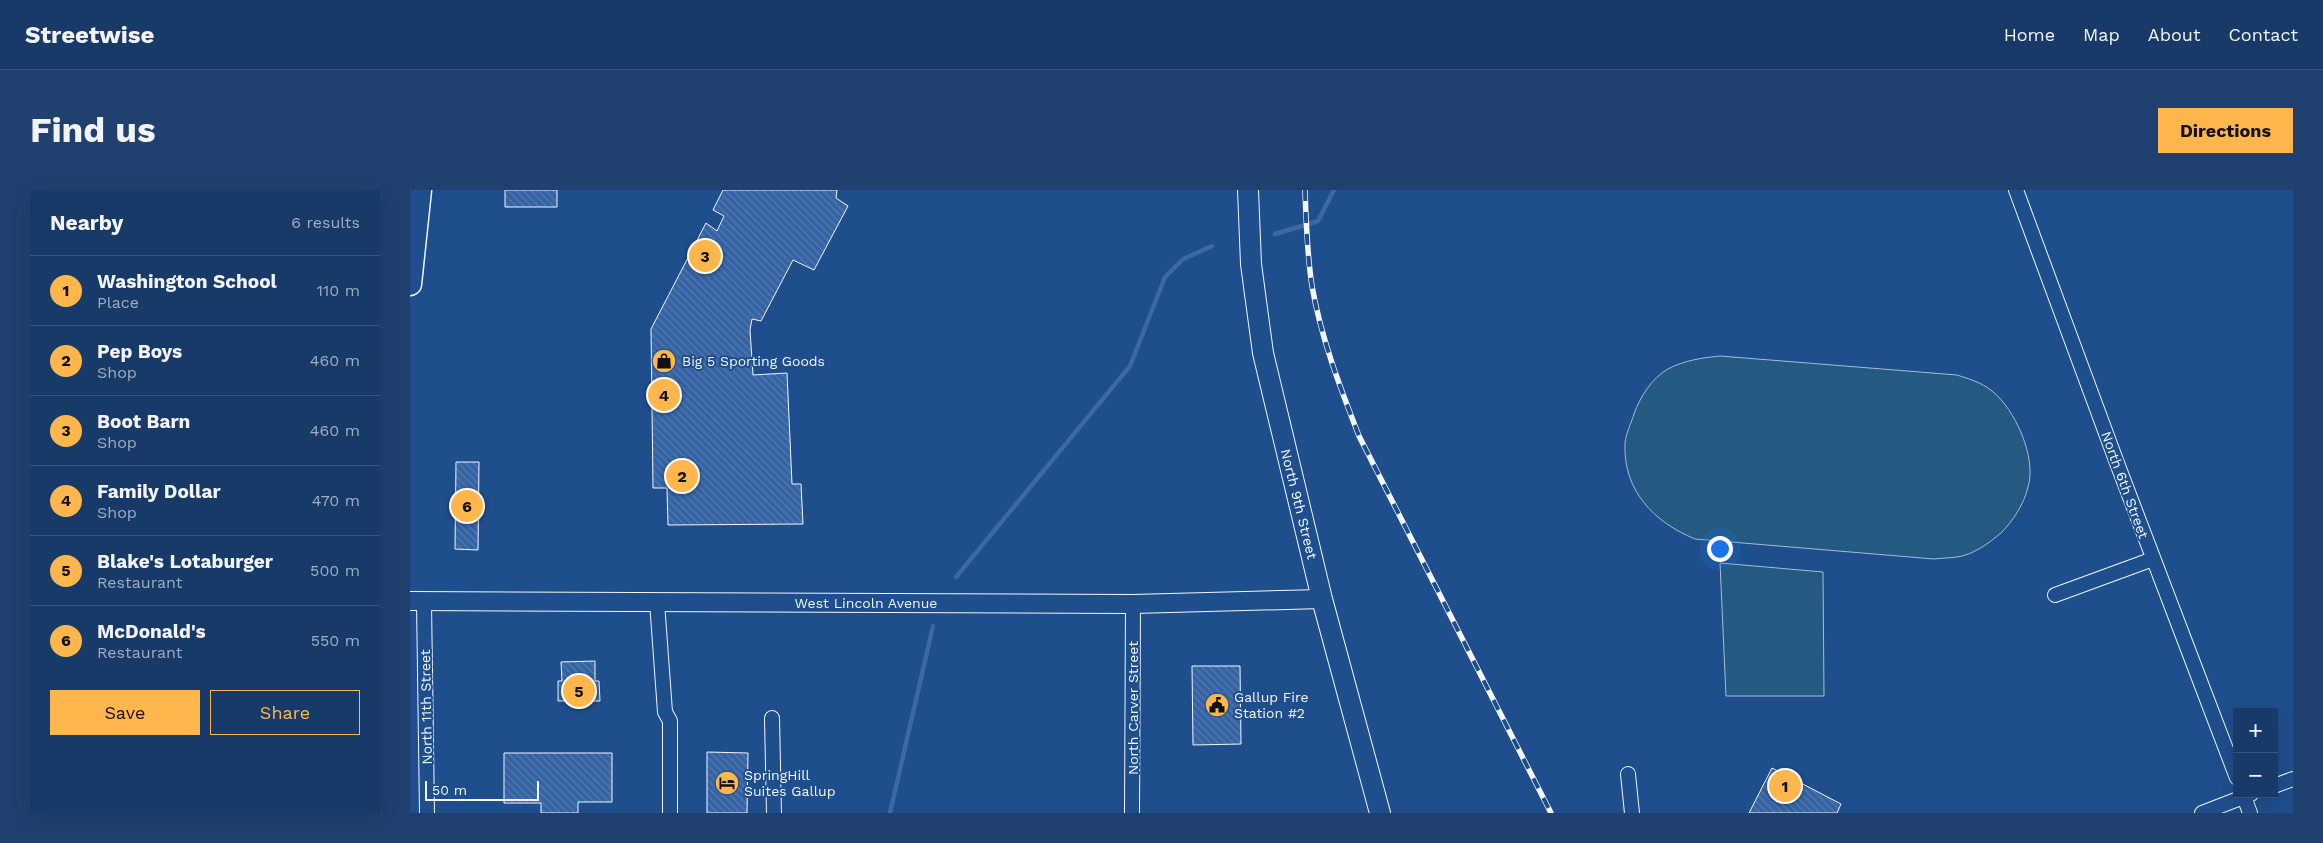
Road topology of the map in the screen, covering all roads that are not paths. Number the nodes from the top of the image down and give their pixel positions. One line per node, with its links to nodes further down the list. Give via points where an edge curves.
1 (420, 190): 4 (highway)
2 (1248, 190): 7 (main road, North 9th Street, via 1252,264 1263,353)
3 (2016, 190): 5 (street, North 6th Street)
4 (410, 278)
5 (2153, 559): 6 (street); 12 (street, North 6th Street)
6 (2055, 595)
7 (1322, 599): 10 (street, West Lincoln Avenue); 22 (main road, North 9th Street)
8 (417, 601): 9 (street, West Lincoln Avenue); 18 (street, North 11th Street)
9 (657, 602): 10 (street, West Lincoln Avenue); 19 (street, via 665,712 670,721)
10 (1133, 604): 21 (street, North Carver Street)
11 (772, 718): 20 (street)
12 (2233, 768)
13 (1628, 774): 23 (street)
14 (2293, 779): 15 (street)
15 (2278, 785)
16 (2239, 798): 24 (street)
17 (2247, 798): 25 (street)
18 (427, 813)
19 (670, 813)
20 (774, 813)
21 (1132, 813)
22 (1380, 813)
23 (1632, 813)
24 (2202, 813)
25 (2250, 813)

